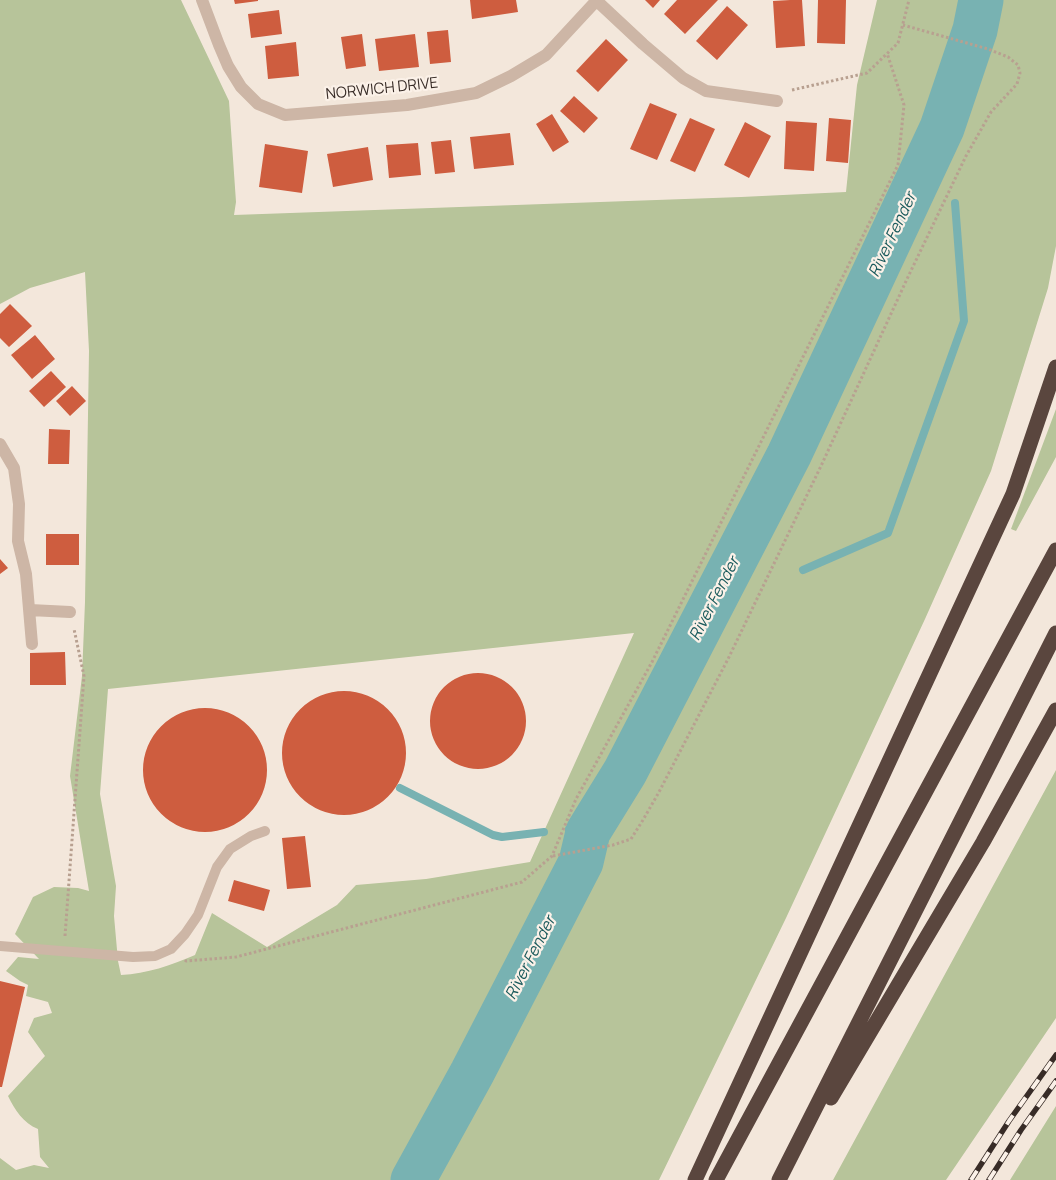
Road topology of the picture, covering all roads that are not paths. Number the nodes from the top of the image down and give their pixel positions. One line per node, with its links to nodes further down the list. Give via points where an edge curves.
1 (202, 0): 2 (street, NORWICH DRIVE, via 228,66 240,86 258,104 285,115 407,105 476,93 546,55)
2 (597, 0): 3 (street, via 683,78 706,91)
3 (777, 102)
4 (1056, 367): 14 (highway, via 1013,494)
5 (0, 444): 7 (street, via 14,468 19,504 18,541)
6 (1056, 550): 15 (highway)
7 (30, 610): 8 (street); 10 (street)
8 (70, 612)
9 (1056, 633): 16 (highway)
10 (32, 644)
11 (1056, 710): 16 (highway, via 984,842)
12 (265, 831): 13 (lane, via 230,849 217,866 198,915 185,934 171,949 155,956)
13 (0, 946)
14 (695, 1180)
15 (716, 1180)
16 (781, 1180)

